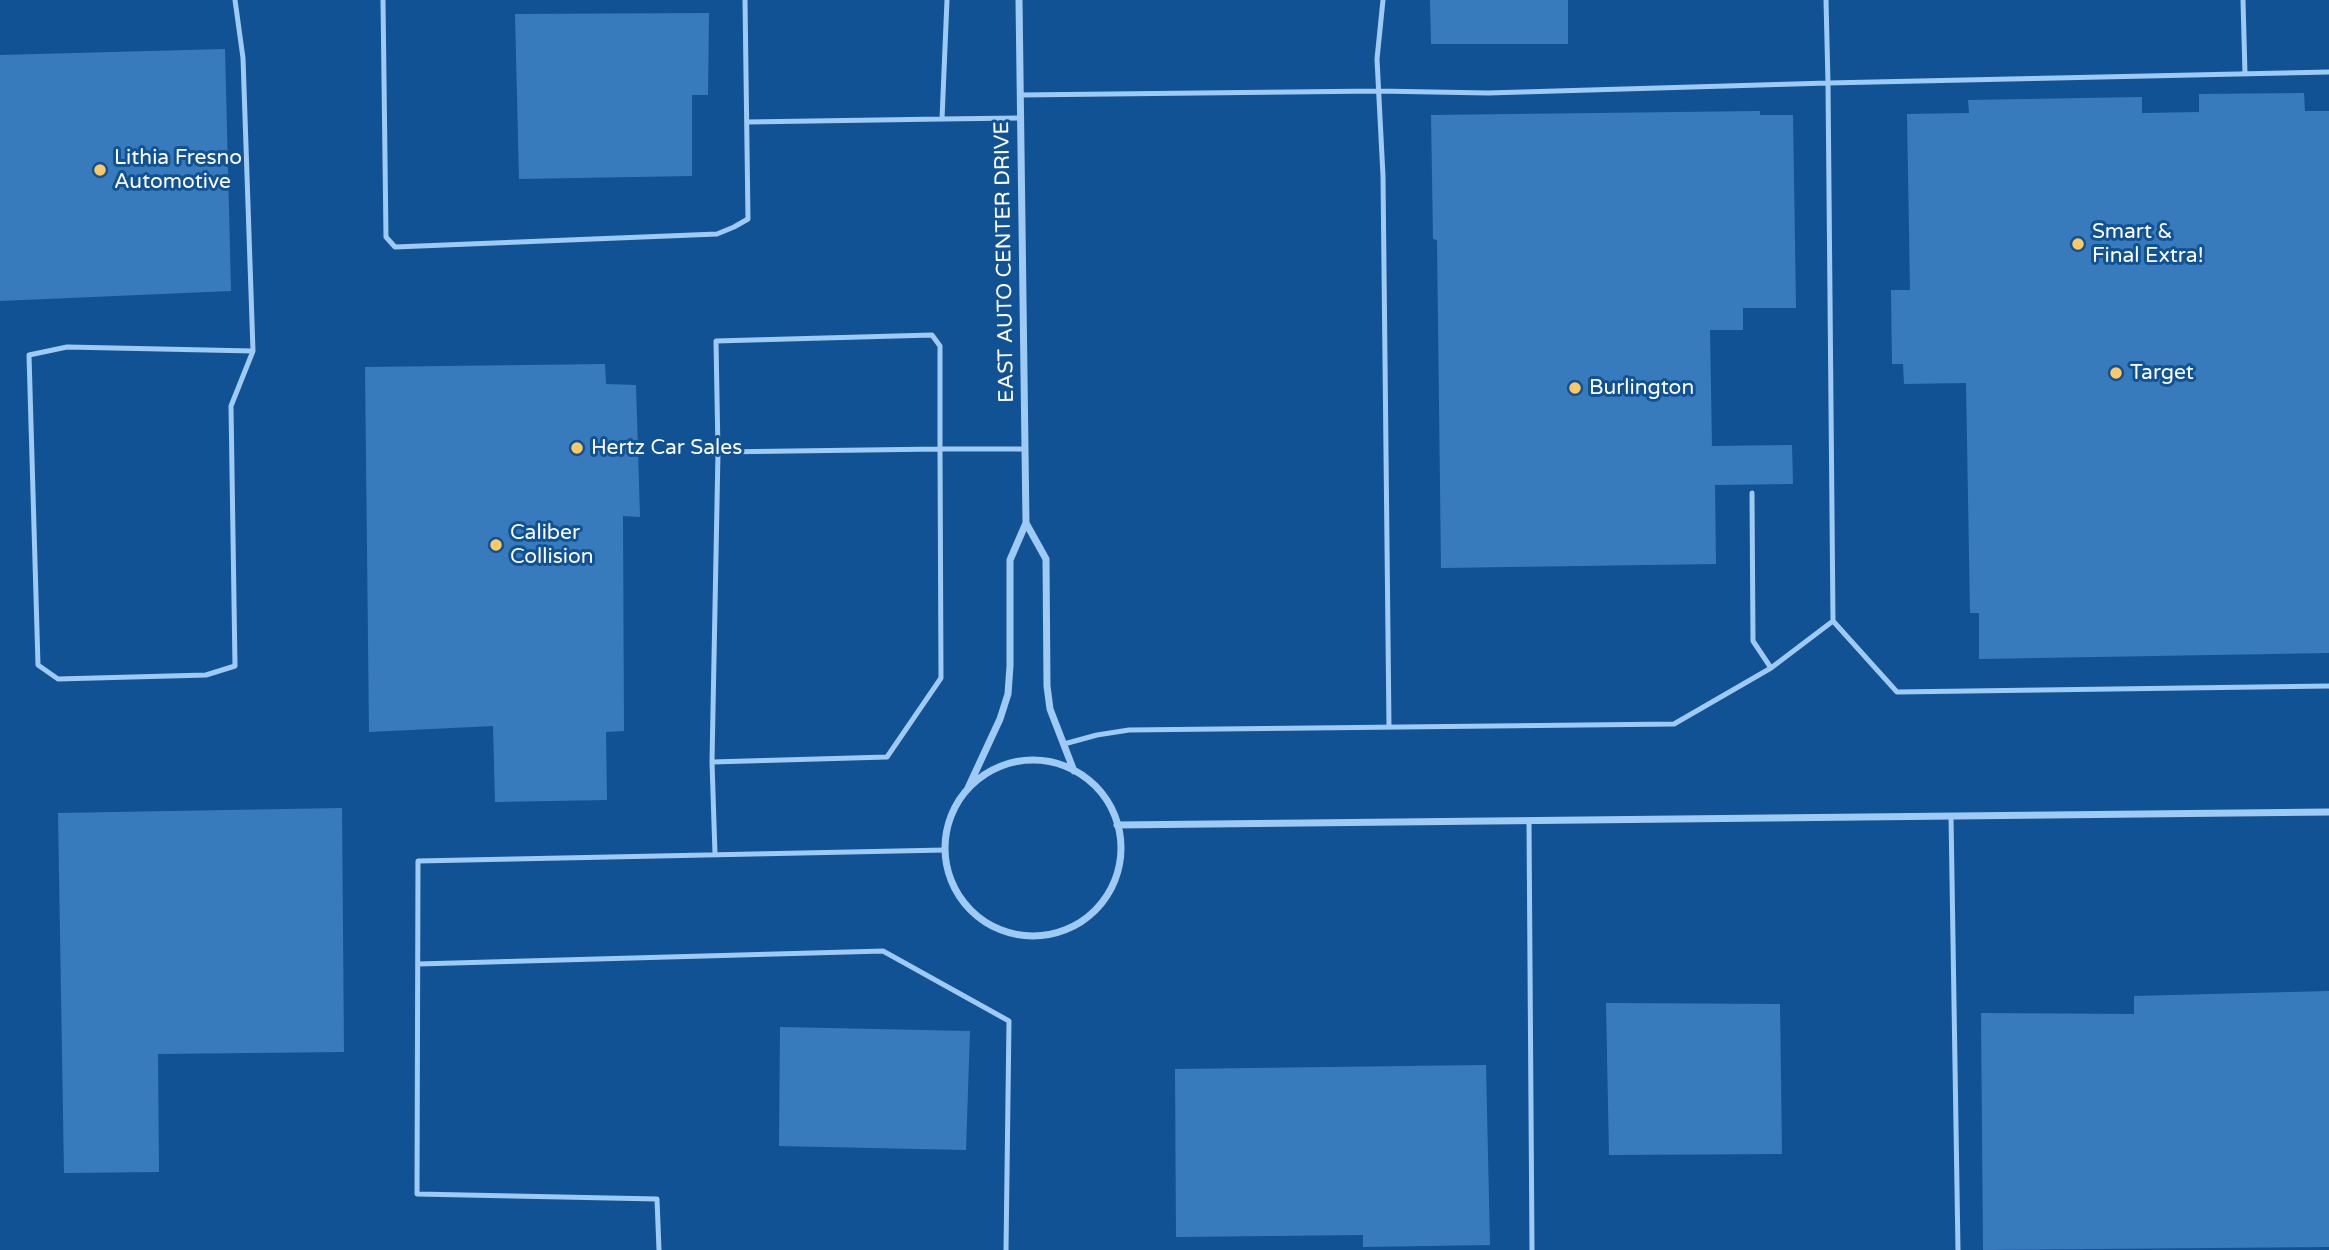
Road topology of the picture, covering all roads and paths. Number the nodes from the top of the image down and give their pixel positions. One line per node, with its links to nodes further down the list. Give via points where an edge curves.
1 (235, 0): 17 (lane, via 243,58)
2 (383, 0): 16 (lane, via 386,237 396,247 717,234 748,219)
3 (745, 0): 16 (lane)
4 (947, 0): 15 (lane)
5 (1019, 0): 13 (street, EAST AUTO CENTER DRIVE)
6 (1384, 0): 12 (lane)
7 (1826, 0): 11 (lane)
8 (2244, 0): 10 (lane)
9 (2329, 72): 10 (lane)
10 (2245, 74): 11 (lane)
11 (1828, 83): 12 (lane, via 1488,93); 23 (lane)
12 (1378, 91): 13 (lane); 26 (lane, via 1383,176)
13 (1020, 95): 14 (street, EAST AUTO CENTER DRIVE)
14 (1020, 118): 15 (lane); 19 (street, EAST AUTO CENTER DRIVE)
15 (942, 119): 16 (lane)
16 (747, 122)
17 (253, 351): 17 (lane, via 231,406 235,666 206,675 58,679 38,666 29,355 66,348)
18 (940, 449): 19 (lane); 20 (lane); 20 (lane, via 940,346 932,335 716,341); 28 (lane, via 941,678 887,757)
19 (1024, 449): 22 (street, EAST AUTO CENTER DRIVE)
20 (718, 452): 28 (lane)
21 (1752, 493): 24 (lane, via 1754,641)
22 (1026, 523): 27 (street, EAST AUTO CENTER DRIVE, via 1046,559 1047,687 1054,724); 30 (street, EAST AUTO CENTER DRIVE, via 1010,560 1008,694)
23 (1833, 621): 24 (lane); 25 (lane, via 1897,692)
24 (1771, 668): 26 (lane, via 1674,724)
25 (2329, 686)
26 (1389, 727): 27 (lane, via 1129,730)
27 (1064, 744): 29 (street, EAST AUTO CENTER DRIVE)
28 (712, 762): 36 (lane)
29 (1074, 771): 30 (street, via 1043,760 1023,760 984,774); 34 (street, via 1098,789)
30 (968, 788): 35 (street, via 946,831)
31 (2329, 811): 32 (street)
32 (1951, 816): 33 (street); 41 (lane)
33 (1528, 822): 34 (street); 40 (lane)
34 (1117, 825): 35 (street, via 1119,867 1109,892 1092,914 1069,929 1042,936 1015,935 989,925 968,908 953,885)
35 (945, 850): 36 (lane)
36 (715, 854): 37 (lane, via 418,861)
37 (418, 964): 38 (lane, via 417,1194 657,1199); 39 (lane, via 883,951 1009,1021)
38 (659, 1250)
39 (1006, 1250)
40 (1532, 1250)
41 (1958, 1250)

